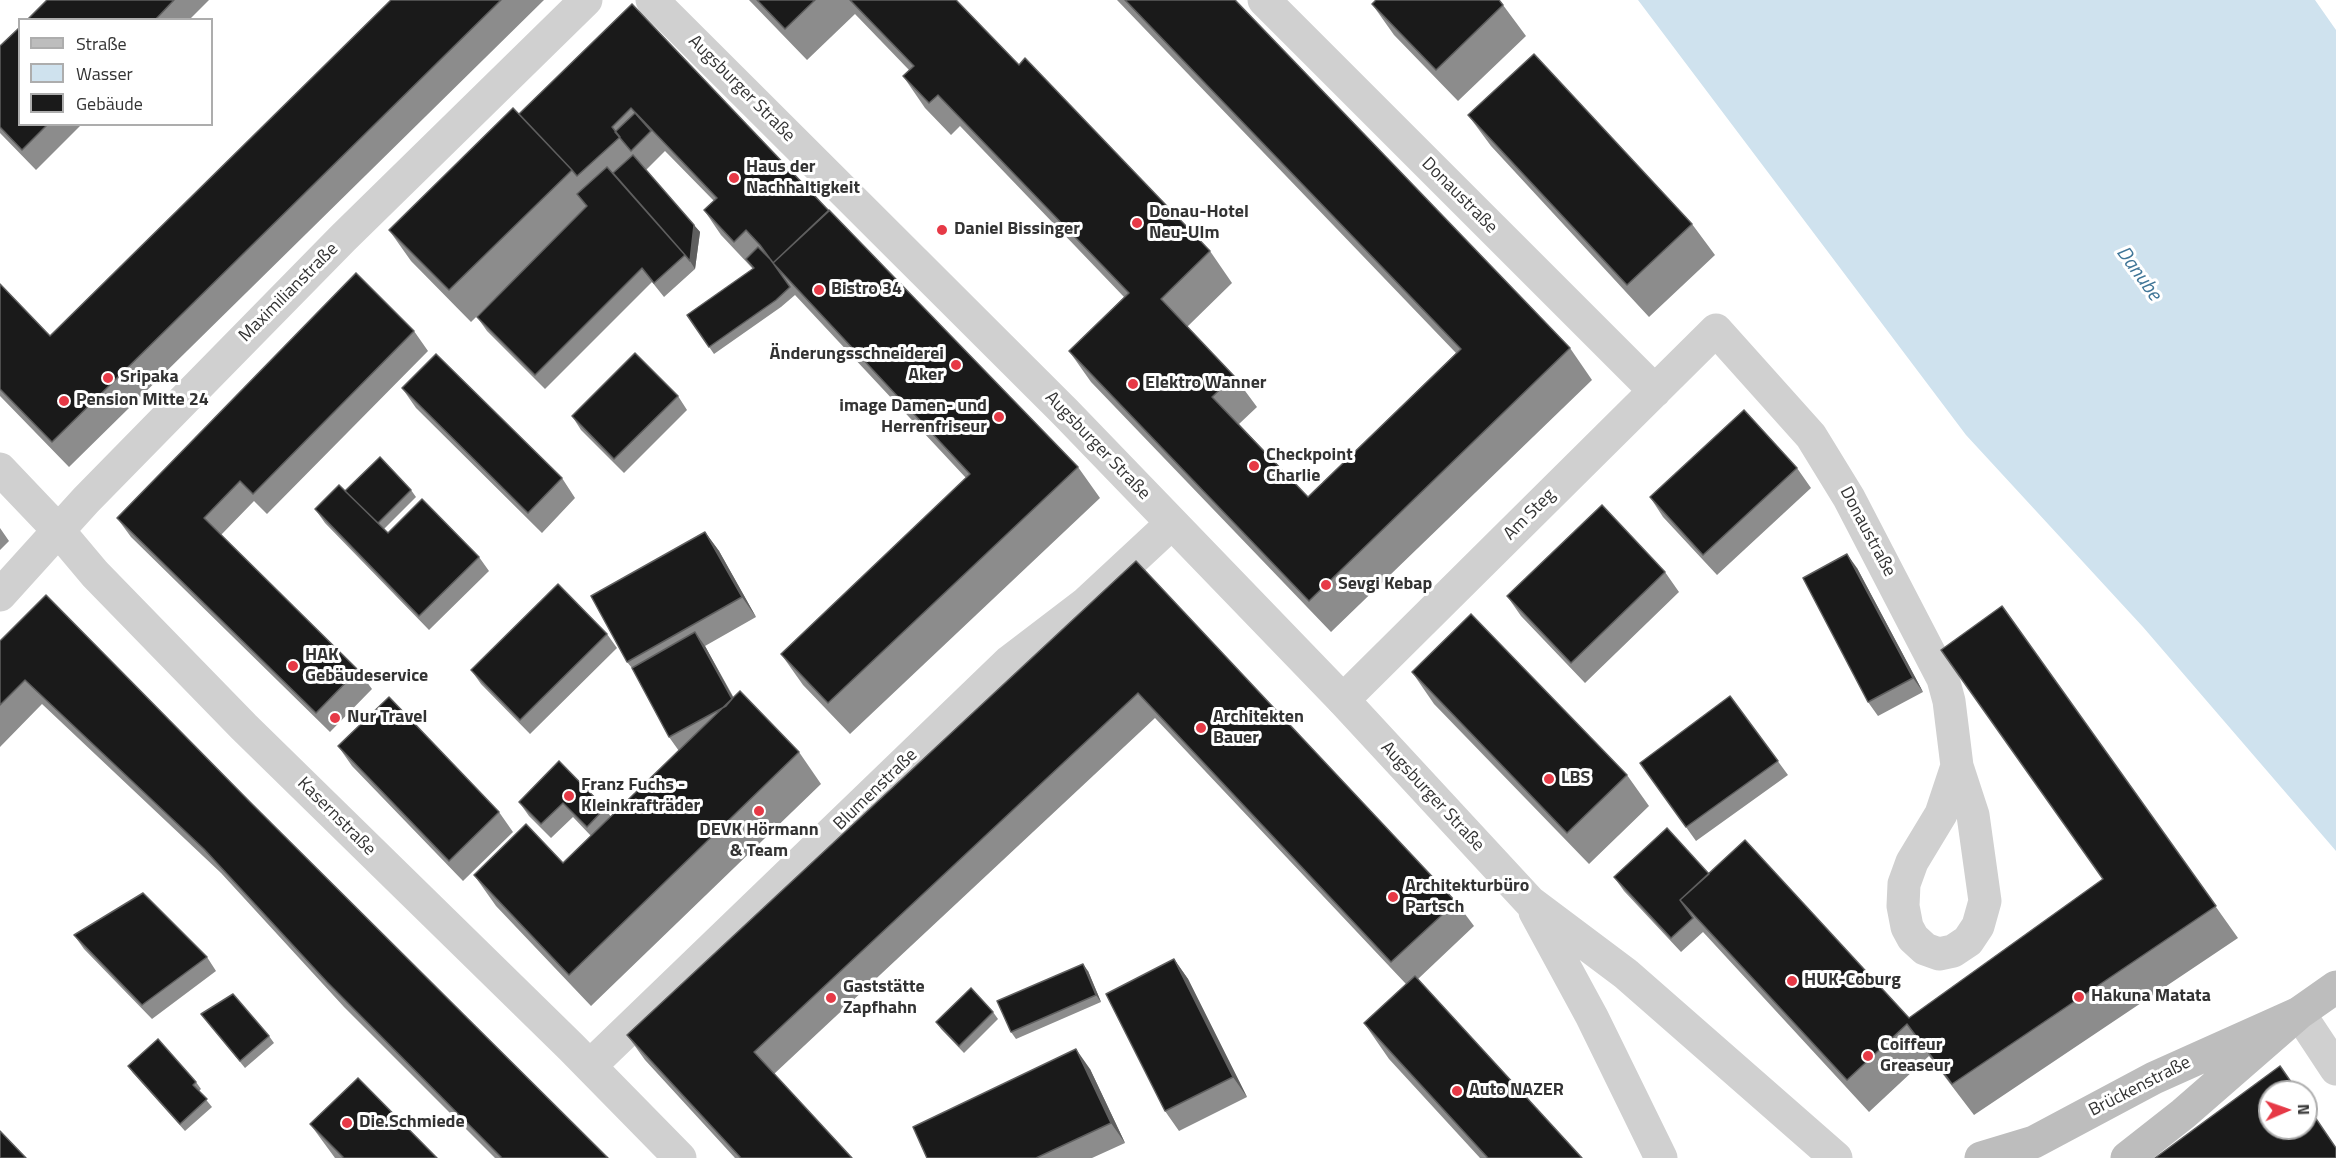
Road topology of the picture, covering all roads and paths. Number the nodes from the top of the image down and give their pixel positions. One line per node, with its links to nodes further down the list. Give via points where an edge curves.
1 (586, 0): 8 (street, Maximilianstraße, via 335,247)
2 (652, 0): 7 (street, Augsburger Straße)
3 (1264, 0): 5 (street, Donaustraße)
4 (1716, 330): 5 (street, Am Steg); 11 (street, Donaustraße, via 1812,436 1850,498 1943,679)
5 (1654, 392): 10 (street, Am Steg)
6 (0, 469): 8 (street, Kasernstraße)
7 (1172, 524): 10 (street, Augsburger Straße); 15 (street, Blumenstraße, via 1086,603 1010,661)
8 (58, 530): 9 (street, Maximilianstraße); 15 (street, Kasernstraße, via 95,574 244,727)
9 (0, 595)
10 (1343, 700): 12 (street, Augsburger Straße)
11 (1957, 766): 11 (street, Donaustraße, via 1941,814 1912,862 1904,884 1907,927 1925,949 1939,954 1968,941 1978,926 1985,900 1973,815)
12 (1530, 902): 18 (street, Augsburger Straße); 19 (street, Augsburger Straße, via 1626,974)
13 (2334, 988): 14 (main road, Brückenstraße)
14 (2299, 1013): 16 (street); 20 (main road, Brückenstraße, via 2154,1078 2034,1142); 21 (main road, Brückenstraße)
15 (590, 1066): 17 (street, Kasernstraße)
16 (2336, 1069)
17 (680, 1158)
18 (1661, 1158)
19 (1836, 1158)
20 (1981, 1158)
21 (2127, 1158)

